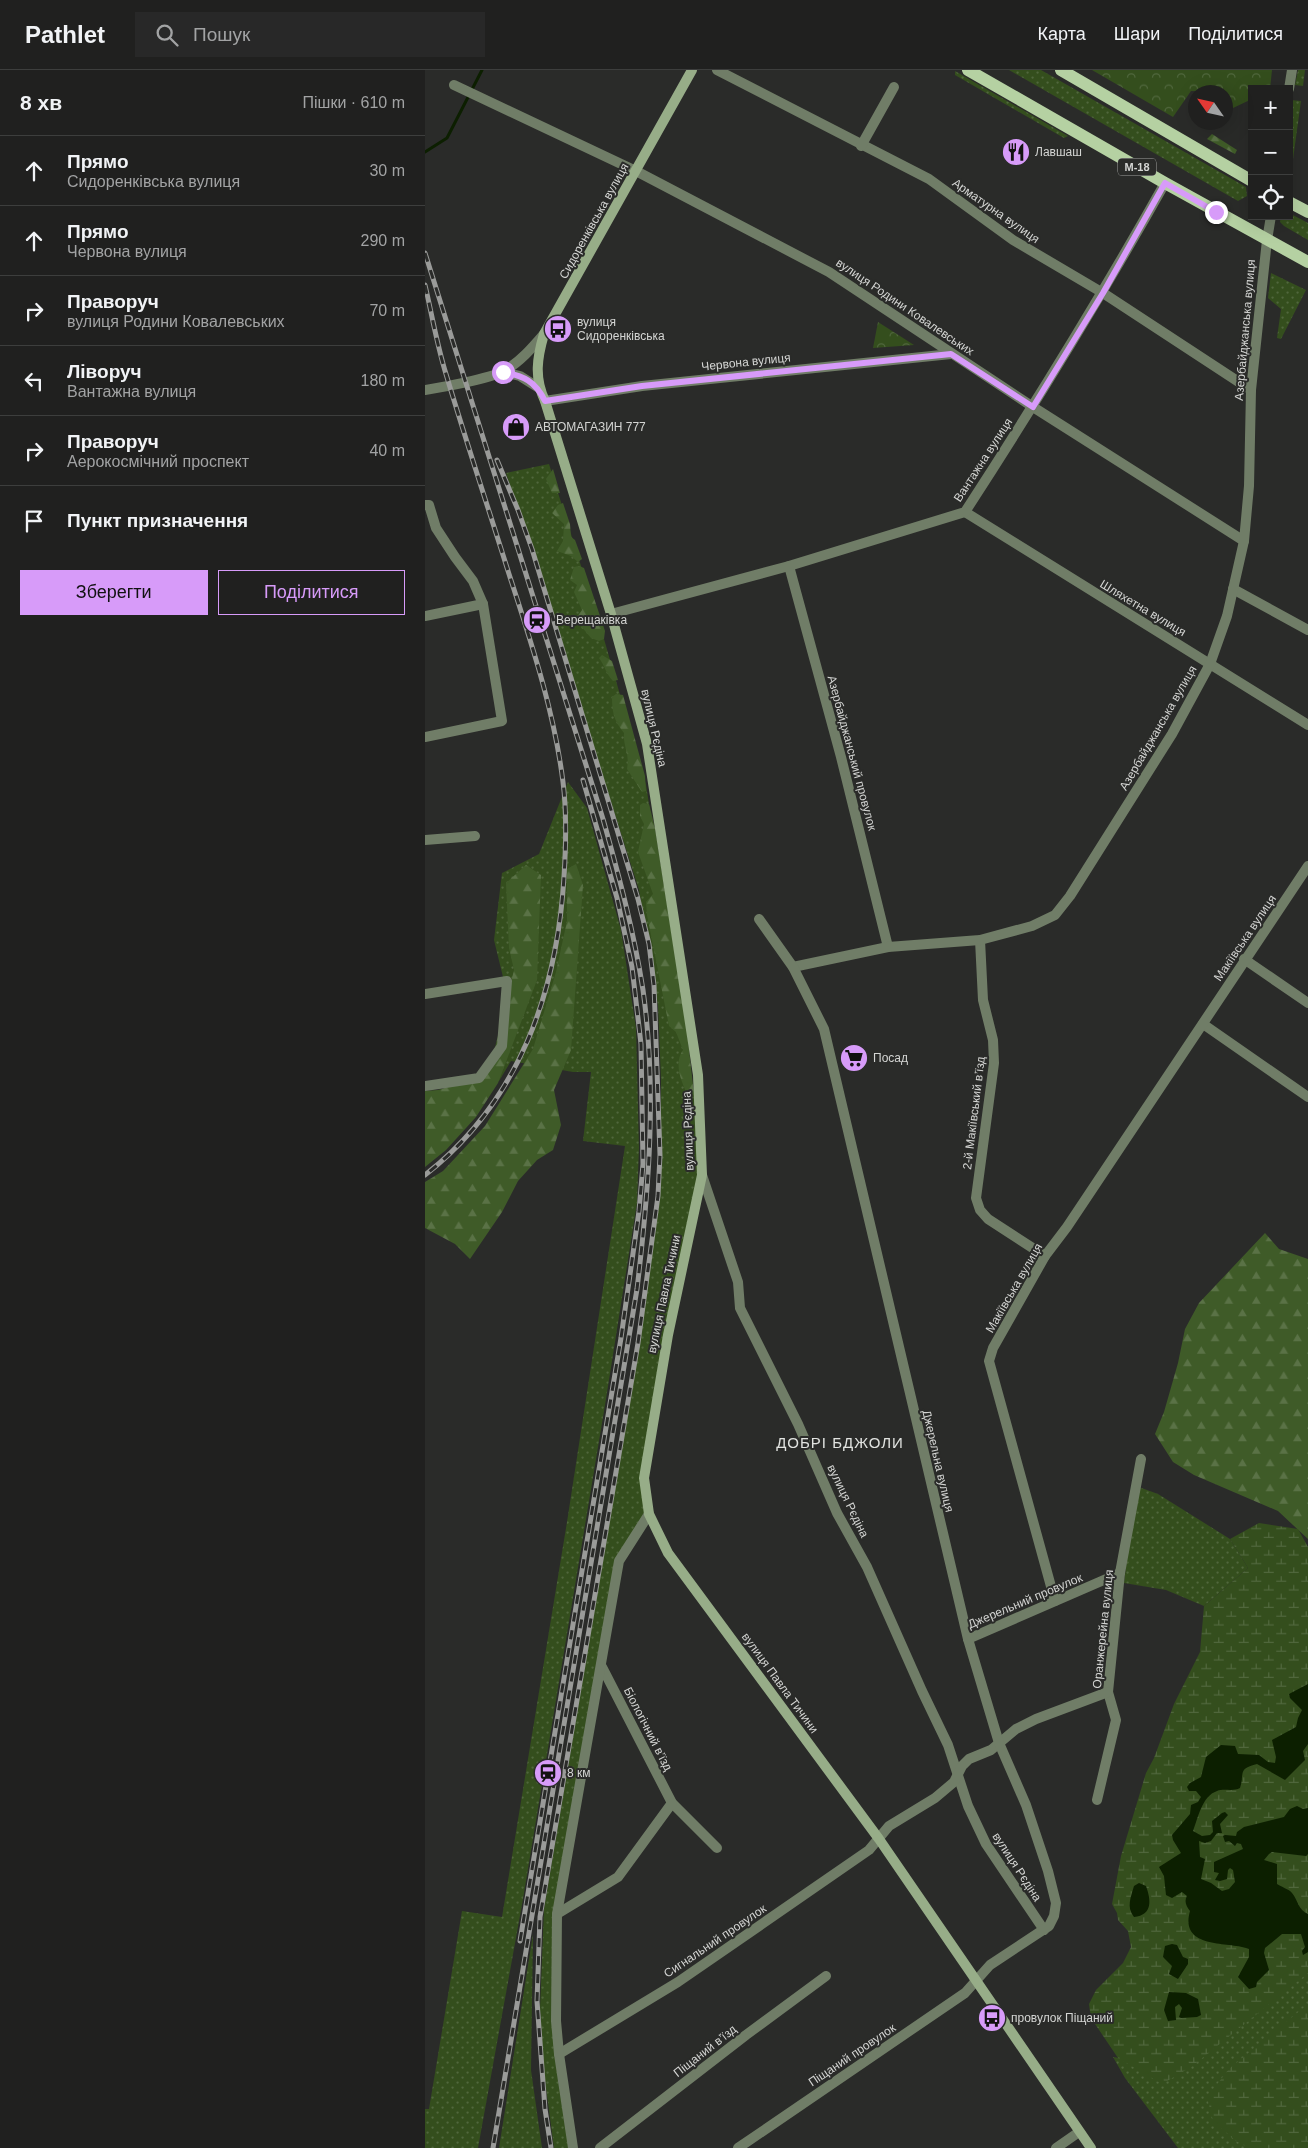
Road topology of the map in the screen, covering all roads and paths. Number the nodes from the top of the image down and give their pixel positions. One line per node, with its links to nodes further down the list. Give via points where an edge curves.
1 (692, 70): 10 (main road, Сидоренківська вулиця)
2 (717, 70): 9 (street, Арматурна вулиця)
3 (968, 70): 12 (main road, М-18)
4 (1061, 70): 11 (main road)
5 (1291, 70): 7 (street)
6 (454, 84): 10 (street, вулиця Родини Ковалевських)
7 (1289, 85)
8 (894, 87): 9 (street)
9 (861, 146): 18 (street, Арматурна вулиця, via 929,179 1013,240)
10 (636, 171): 19 (main road, Сидоренківська вулиця); 20 (street, вулиця Родини Ковалевських, via 829,272)
11 (1248, 178)
12 (1165, 183): 16 (main road, М-18); 18 (street, Вантажна вулиця)
13 (1293, 204): 14 (main road)
14 (1308, 212)
15 (1270, 220): 16 (street, Азербайджанська вулиця)
16 (1267, 240): 17 (main road, М-18); 24 (street, Азербайджанська вулиця)
17 (1308, 262)
18 (1103, 293): 24 (street, Арматурна вулиця); 26 (street, Вантажна вулиця)
19 (544, 334): 21 (street, Сидоренківська вулиця, via 530,351); 22 (main road, вулиця Рєдіна, via 538,356)
20 (951, 354): 25 (street, Червона вулиця, via 642,386); 26 (street, вулиця Родини Ковалевських)
21 (503, 372): 22 (street, via 520,376); 23 (street, Сидоренківська вулиця)
22 (539, 388): 25 (main road, вулиця Рєдіна)
23 (425, 390)
24 (1251, 390): 29 (street, Азербайджанська вулиця)
25 (545, 401): 33 (main road, вулиця Рєдіна)
26 (1033, 407): 28 (street, Вантажна вулиця); 29 (street, вулиця Родини Ковалевських)
27 (425, 505): 32 (street, via 429,505 436,528 473,581)
28 (965, 512): 30 (street, Вантажна вулиця); 36 (street, Шляхетна вулиця)
29 (1244, 541): 31 (street, Азербайджанська вулиця)
30 (789, 566): 33 (street, Вантажна вулиця); 44 (street, Азербайджанський провулок)
31 (1233, 589): 35 (street); 36 (street, Азербайджанська вулиця)
32 (483, 604): 34 (street); 38 (street, via 502,721)
33 (611, 614): 52 (main road, вулиця Рєдіна, via 647,744 671,890 698,1075)
34 (425, 616)
35 (1308, 630)
36 (1210, 664): 37 (street, Шляхетна вулиця); 43 (street, Азербайджанська вулиця, via 1171,734 1060,909 1033,926)
37 (1308, 725)
38 (425, 737)
39 (475, 836): 40 (street)
40 (425, 840)
41 (1308, 866): 45 (street, Макіївська вулиця)
42 (759, 919): 46 (street, Джерельна вулиця)
43 (980, 940): 44 (street, Азербайджанська вулиця); 53 (street, 2-й Макіївський в’їзд, via 983,1000 993,1040 994,1063 976,1198 988,1219)
44 (888, 947): 46 (street, Азербайджанська вулиця)
45 (1245, 959): 48 (street); 49 (street, Макіївська вулиця)
46 (793, 967): 58 (street, Джерельна вулиця, via 824,1029)
47 (425, 994): 50 (street, via 507,981 502,1046 479,1078)
48 (1308, 1002)
49 (1203, 1024): 51 (street); 53 (street, Макіївська вулиця)
50 (425, 1086)
51 (1308, 1097)
52 (702, 1176): 55 (main road, вулиця Павла Тичини, via 668,1335 644,1478); 62 (street, вулиця Рєдіна, via 738,1282 740,1308 799,1424 837,1513 867,1567 948,1745)
53 (1045, 1256): 57 (street, Макіївська вулиця, via 993,1348 989,1361)
54 (1141, 1460): 56 (street, Оранжерейна вулиця)
55 (649, 1514): 59 (street, via 619,1561); 65 (main road, вулиця Павла Тичини, via 668,1553)
56 (1120, 1574): 57 (street, Джерельний провулок); 60 (street, Оранжерейна вулиця)
57 (1055, 1601): 58 (street, Джерельний провулок)
58 (967, 1640): 61 (street, Джерельна вулиця)
59 (602, 1667): 64 (street, Біологічний в’їзд); 67 (street)
60 (1108, 1692): 61 (street, Сигнальний провулок, via 1036,1719); 63 (street, Оранжерейна вулиця, via 1116,1720)
61 (999, 1743): 62 (street, Сигнальний провулок, via 969,1760); 68 (street, Джерельна вулиця, via 1026,1805 1049,1871 1056,1903 1054,1916)
62 (958, 1775): 65 (street, Сигнальний провулок, via 935,1798 889,1826); 68 (street, вулиця Рєдіна, via 986,1844)
63 (1097, 1800)
64 (672, 1803): 66 (street, Біологічний в’їзд); 67 (street, via 619,1877)
65 (879, 1839): 70 (main road, вулиця Павла Тичини); 71 (street, Сигнальний провулок, via 869,1850 678,1982)
66 (717, 1848)
67 (557, 1914): 71 (street, via 556,2021)
68 (1044, 1930): 70 (street, Джерельна вулиця, via 990,1965)
69 (826, 1976): 74 (street, Піщаний в’їзд)
70 (977, 1982): 72 (main road, вулиця Павла Тичини); 75 (street, Піщаний провулок)
71 (559, 2054): 73 (street)
72 (1079, 2132): 76 (street); 77 (main road, вулиця Павла Тичини)
73 (573, 2148)
74 (600, 2148)
75 (739, 2148)
76 (1056, 2148)
77 (1091, 2148)

